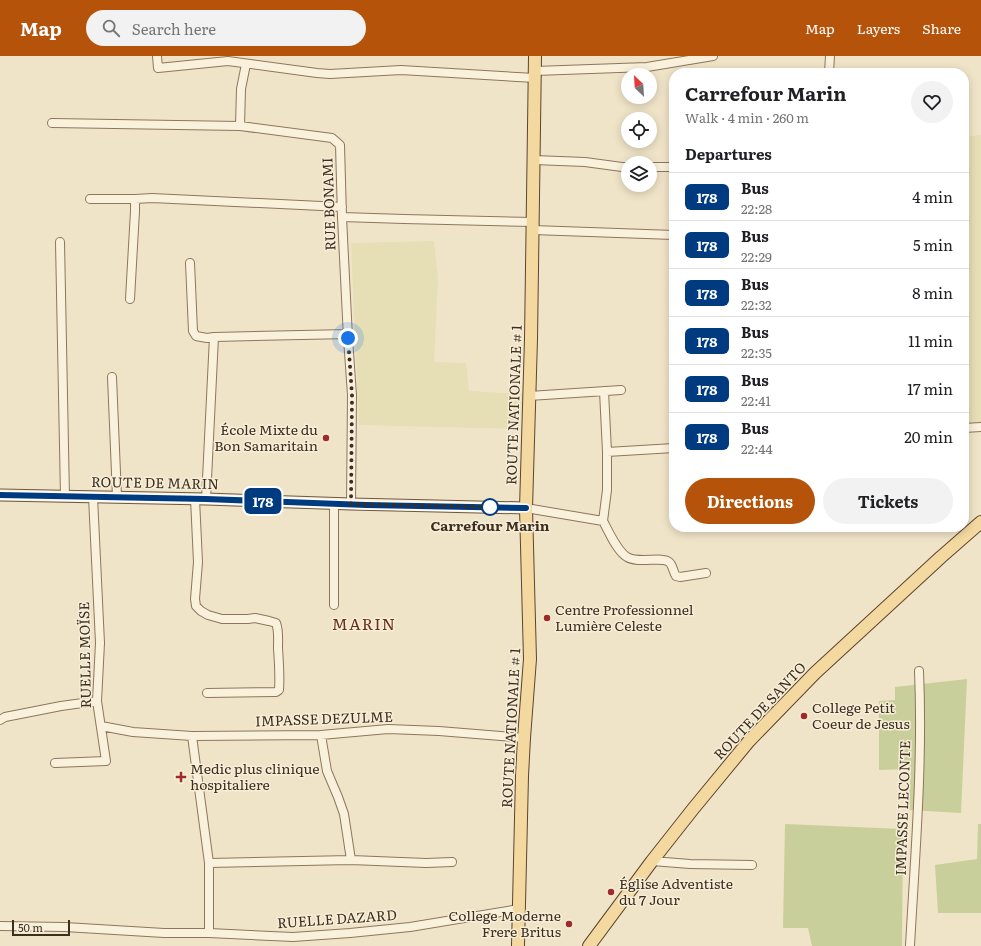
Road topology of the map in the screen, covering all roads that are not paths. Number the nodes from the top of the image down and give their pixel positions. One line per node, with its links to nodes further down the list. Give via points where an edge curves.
1 (157, 56): 5 (street, via 158,68 228,61)
2 (535, 56): 7 (main road, ROUTE NATIONALE # 1)
3 (713, 56): 7 (street, via 647,67)
4 (830, 56): 6 (street)
5 (246, 64): 7 (street, via 330,74 401,70); 9 (street, via 241,89)
6 (829, 68)
7 (535, 74): 10 (main road, ROUTE NATIONALE # 1)
8 (52, 123): 9 (street, RUE BONAMI)
9 (240, 126): 16 (street, RUE BONAMI, via 332,138 340,145)
10 (534, 160): 11 (street, via 585,162); 18 (main road, ROUTE NATIONALE # 1)
11 (621, 167)
12 (657, 167): 13 (street)
13 (669, 167)
14 (90, 199): 15 (street)
15 (135, 199): 16 (street); 22 (street)
16 (342, 207): 17 (street, RUE BONAMI)
17 (342, 217): 18 (street); 23 (street, RUE BONAMI)
18 (533, 226): 19 (street); 28 (main road, ROUTE NATIONALE # 1)
19 (669, 235)
20 (60, 242): 34 (street)
21 (190, 263): 24 (street, via 193,330 196,336)
22 (130, 299)
23 (348, 334): 24 (street); 39 (street, RUE BONAMI, via 352,395)
24 (214, 337): 37 (street)
25 (112, 377): 36 (street)
26 (621, 390): 27 (street)
27 (604, 391): 28 (street); 32 (street)
28 (529, 396): 40 (main road, ROUTE NATIONALE # 1)
29 (981, 427): 30 (street)
30 (969, 428)
31 (669, 448): 32 (street)
32 (607, 452): 41 (street, via 607,490)
33 (0, 495): 34 (main road, ROUTE DE MARIN)
34 (65, 496): 35 (main road, ROUTE DE MARIN)
35 (93, 497): 36 (main road, ROUTE DE MARIN); 47 (street, RUELLE MOÏSE, via 100,643)
36 (117, 497): 37 (main road, ROUTE DE MARIN)
37 (201, 499): 38 (main road, ROUTE DE MARIN); 46 (street, via 196,606 215,617 255,618 276,623 280,678 279,690 276,692)
38 (334, 504): 39 (main road, ROUTE DE MARIN); 44 (street)
39 (351, 504): 40 (main road, ROUTE DE MARIN)
40 (526, 508): 41 (street); 52 (main road, ROUTE NATIONALE # 1, via 530,659)
41 (603, 521): 43 (street, via 620,550 632,560 669,561 676,576 680,577)
42 (981, 522): 56 (main road, ROUTE DE SANTO, via 815,673 749,741)
43 (706, 573)
44 (334, 605)
45 (919, 671): 64 (street, IMPASSE LECONTE, via 919,788)
46 (207, 693)
47 (97, 701): 48 (street, via 61,706); 49 (street, RUELLE MOÏSE)
48 (0, 720)
49 (101, 726): 50 (street, IMPASSE DEZULME, via 133,732); 53 (street, RUELLE MOÏSE, via 106,761)
50 (192, 736): 51 (street, IMPASSE DEZULME); 57 (street)
51 (321, 736): 52 (street, IMPASSE DEZULME, via 388,729); 54 (street, via 327,771 344,814)
52 (524, 738): 59 (main road, ROUTE NATIONALE # 1)
53 (55, 763)
54 (351, 860): 55 (street); 57 (street)
55 (452, 862)
56 (652, 862): 58 (street); 63 (main road, ROUTE DE SANTO)
57 (209, 863): 61 (street)
58 (752, 866)
59 (519, 909): 61 (street, RUELLE DAZARD, via 410,927 350,933 293,937); 62 (main road, ROUTE NATIONALE # 1)
60 (0, 926): 61 (street, RUELLE DAZARD)
61 (209, 933)
62 (518, 946)
63 (589, 946)
64 (910, 946)

